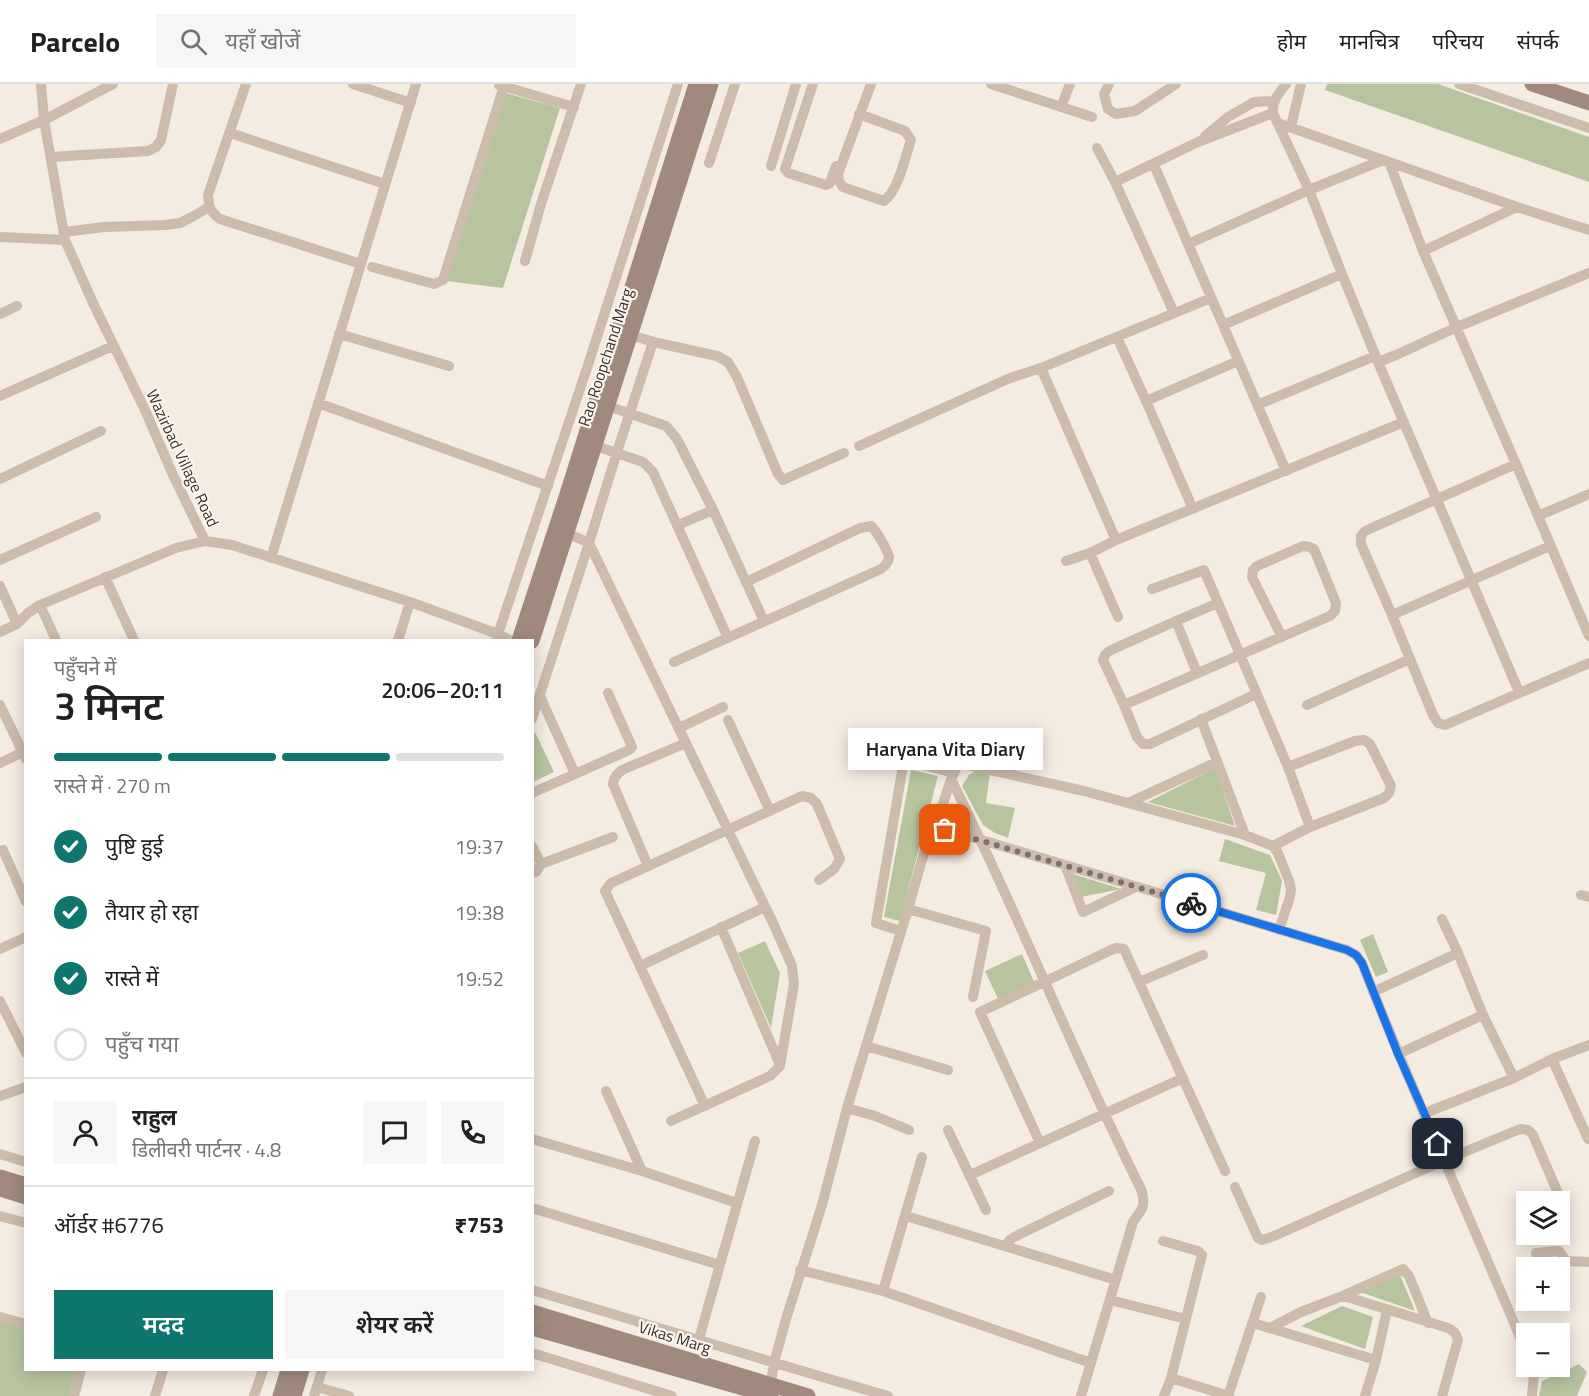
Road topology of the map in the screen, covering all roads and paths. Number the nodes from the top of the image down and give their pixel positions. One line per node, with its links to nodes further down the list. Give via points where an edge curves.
1 (41, 84): 34 (street, Wazirbad Village Road)
2 (113, 84): 34 (street)
3 (173, 84): 41 (street, via 161,140 156,147 147,151)
4 (246, 84): 37 (street)
5 (353, 84): 28 (street)
6 (416, 84): 28 (street)
7 (581, 84): 29 (street)
8 (678, 84): 91 (street)
9 (696, 84): 84 (main road, Rao Roopchand Marg)
10 (711, 84): 68 (main road, Rao Roopchand Marg)
11 (735, 84): 43 (street)
12 (796, 84): 45 (street)
13 (813, 84): 14 (street, via 785,169 826,185 830,183)
14 (865, 84)
15 (871, 84): 31 (street)
16 (991, 84): 30 (street)
17 (1070, 84): 30 (street)
18 (1109, 84): 19 (street, via 1104,94 1107,110 1116,114 1135,111)
19 (1176, 84)
20 (1286, 84): 27 (street)
21 (1301, 84): 35 (street)
22 (1459, 84): 36 (street)
23 (1532, 84): 26 (main road)
24 (1552, 84): 26 (main road)
25 (501, 85): 29 (street); 58 (street, via 443,280 434,284)
26 (1580, 94)
27 (1274, 101): 33 (street); 39 (street, via 1248,105)
28 (411, 103): 47 (street)
29 (574, 107): 56 (street)
30 (1061, 107): 32 (street)
31 (860, 114): 31 (street, via 905,130 911,141 895,188 884,201 843,187 839,181 838,174)
32 (1092, 117)
33 (1275, 118): 35 (street); 39 (street); 48 (street)
34 (44, 120): 38 (street); 41 (street, Wazirbad Village Road)
35 (1291, 127): 42 (street)
36 (1589, 128)
37 (230, 134): 47 (street); 49 (street, via 208,195)
38 (0, 139)
39 (1198, 142): 44 (street)
40 (1097, 148): 46 (street)
41 (51, 157): 52 (street, Wazirbad Village Road)
42 (1386, 161): 48 (street); 50 (street); 55 (street)
43 (710, 163)
44 (1154, 165): 46 (street); 54 (street)
45 (771, 166)
46 (1115, 183): 63 (street)
47 (385, 184): 57 (street)
48 (1309, 190): 54 (street); 60 (street)
49 (208, 207): 52 (street, via 180,223 104,227); 57 (street, via 220,219)
50 (1517, 207): 51 (street); 55 (street)
51 (1589, 230)
52 (65, 236): 53 (street); 71 (street, Wazirbad Village Road)
53 (0, 237)
54 (1188, 244): 61 (street)
55 (1423, 251): 66 (street)
56 (525, 261)
57 (361, 264): 67 (street)
58 (372, 267)
59 (1589, 273): 66 (street)
60 (1342, 274): 65 (street); 72 (street)
61 (1211, 298): 63 (street); 65 (street)
62 (17, 306): 64 (street)
63 (1174, 313): 69 (street)
64 (0, 314)
65 (1223, 325): 73 (street)
66 (1457, 327): 72 (street, via 1396,355); 88 (street)
67 (339, 334): 74 (street); 78 (street)
68 (630, 335): 70 (street); 80 (main road, Rao Roopchand Marg)
69 (1117, 337): 75 (street); 77 (street)
70 (653, 342): 81 (street); 87 (street, via 728,362 783,480)
71 (113, 346): 76 (street); 101 (street, Wazirbad Village Road)
72 (1377, 359): 79 (street); 82 (street)
73 (1238, 361): 77 (street); 79 (street)
74 (449, 366)
75 (1041, 368): 85 (street, via 1010,378); 100 (street)
76 (0, 396)
77 (1146, 401): 94 (street)
78 (318, 403): 91 (street); 105 (street)
79 (1257, 405): 89 (street)
80 (608, 406): 81 (street); 84 (main road, Rao Roopchand Marg)
81 (630, 414): 86 (street); 95 (street, via 672,431)
82 (1404, 422): 89 (street); 93 (street)
83 (101, 432): 90 (street)
84 (589, 444): 86 (street); 99 (main road, Rao Roopchand Marg); 129 (main road, Rao Roopchand Marg)
85 (859, 446)
86 (617, 452): 98 (street, via 643,462 653,472); 102 (street)
87 (844, 453)
88 (1516, 464): 93 (street); 96 (street)
89 (1286, 471): 94 (street)
90 (0, 479)
91 (548, 486): 123 (street)
92 (1589, 494): 96 (street)
93 (1437, 499): 109 (street); 116 (street, via 1361,536)
94 (1193, 509): 100 (street)
95 (713, 510): 98 (street); 110 (street)
96 (1538, 516): 103 (street)
97 (96, 517): 106 (street)
98 (678, 525): 125 (street)
99 (567, 533): 102 (street); 130 (main road, Rao Roopchand Marg)
100 (1116, 540): 104 (street)
101 (205, 541): 105 (street, Wazirbad Village Road); 108 (street, via 176,548)
102 (589, 543): 139 (street); 147 (street)
103 (1550, 546): 109 (street); 122 (street)
104 (1090, 553): 107 (street); 117 (street)
105 (272, 558): 113 (street, Wazirbad Village Road)
106 (0, 560)
107 (1066, 561)
108 (105, 577): 115 (street); 127 (street)
109 (1471, 580): 116 (street); 136 (street)
110 (746, 582): 118 (street); 118 (street, via 871,525 889,557 888,564 881,569)
111 (0, 586): 120 (street)
112 (1152, 589): 114 (street, via 1204,570)
113 (410, 603): 123 (street, Wazirbad Village Road); 128 (street)
114 (1218, 603): 119 (street); 131 (street)
115 (40, 605): 120 (street); 126 (street)
116 (1392, 615): 132 (street)
117 (1118, 617)
118 (764, 621): 125 (street)
119 (1176, 621): 135 (street); 141 (street, via 1105,655 1103,660)
120 (17, 624): 121 (street)
121 (0, 632)
122 (1589, 636)
123 (497, 637)
124 (1282, 637): 124 (street, via 1252,577 1253,570 1303,546 1309,547 1314,549 1336,603 1335,611); 131 (street)
125 (728, 638): 133 (street)
126 (56, 639)
127 (134, 639)
128 (398, 639)
129 (519, 639)
130 (533, 639)
131 (1240, 655): 135 (street); 138 (street)
132 (1410, 659): 136 (street, via 1438,723 1445,725); 142 (street)
133 (674, 662)
134 (1589, 663): 136 (street)
135 (1197, 673): 141 (street)
136 (1519, 692)
137 (608, 693): 153 (street, via 632,747)
138 (1256, 694): 145 (street); 152 (street)
139 (540, 696): 144 (street); 153 (street)
140 (0, 705): 149 (street)
141 (1124, 705): 145 (street, via 1143,744)
142 (1307, 705)
143 (723, 708): 147 (street)
144 (534, 713)
145 (1201, 719): 150 (street)
146 (728, 720): 157 (street)
147 (679, 728): 148 (street)
148 (686, 742): 159 (street); 168 (street, via 622,770 614,779)
149 (24, 756): 151 (street)
150 (1217, 762): 156 (street); 161 (street)
151 (0, 763)
152 (1288, 767): 158 (street); 158 (street, via 1365,740 1391,786 1384,798)
153 (575, 774): 155 (street)
154 (952, 776): 156 (street, via 959,763); 160 (street); 163 (street); 177 (street, via 904,760 876,922)
155 (534, 792)
156 (1128, 803): 161 (street)
157 (770, 811): 159 (street); 169 (street, via 802,796 817,804 840,859)
158 (1311, 827): 164 (street)
159 (728, 830): 168 (street); 172 (street)
160 (934, 832): 163 (street, via 945,830); 173 (street, via 928,839)
161 (1245, 835): 164 (street)
162 (613, 837): 166 (street, via 539,868)
163 (982, 840): 167 (street); 183 (street)
164 (1273, 846): 176 (street, via 1291,889)
165 (3, 850): 171 (street)
166 (534, 852)
167 (1065, 865): 170 (street); 170 (street, via 1083,912)
168 (648, 866): 182 (street, via 611,883 605,891)
169 (819, 880)
170 (1136, 887): 176 (street)
171 (24, 897)
172 (765, 907): 175 (street); 194 (street, via 794,974)
173 (908, 909): 177 (street); 186 (street, via 986,931)
174 (1442, 919): 180 (street)
175 (721, 927): 182 (street); 194 (street)
176 (1279, 930): 185 (street, via 1356,955)
177 (902, 931): 191 (street)
178 (24, 938): 179 (street)
179 (0, 949)
180 (1458, 952): 185 (street); 188 (street)
181 (1203, 955): 184 (street)
182 (640, 966): 201 (street)
183 (1044, 982): 184 (street, via 1116,948 1124,949); 204 (street); 211 (street, via 980,1012)
184 (1139, 982): 196 (street)
185 (1373, 992): 192 (street)
186 (973, 997)
187 (0, 1001): 189 (street)
188 (1484, 1015): 192 (street); 197 (street)
189 (21, 1031)
190 (1589, 1045): 193 (street)
191 (866, 1046): 195 (street); 202 (street)
192 (1398, 1054): 203 (street)
193 (1552, 1059): 197 (street); 208 (street)
194 (780, 1066): 201 (street, via 770,1077)
195 (948, 1070)
196 (1183, 1078): 204 (street); 217 (street)
197 (1514, 1078): 203 (street)
198 (24, 1088): 200 (street)
199 (606, 1091): 216 (street)
200 (0, 1096)
201 (705, 1106): 205 (street)
202 (847, 1108): 206 (street); 237 (street)
203 (1425, 1113): 214 (street)
204 (1103, 1114): 211 (street); 238 (street, via 1144,1200 1144,1207 1133,1222)
205 (671, 1121)
206 (909, 1130)
207 (948, 1130): 218 (street)
208 (1588, 1139)
209 (534, 1140): 216 (street)
210 (755, 1141): 226 (street)
211 (1040, 1143): 218 (street)
212 (0, 1154): 215 (street)
213 (922, 1157): 230 (street)
214 (1445, 1160): 221 (street, via 1262,1240); 224 (street, via 1520,1129 1528,1130); 252 (street)
215 (24, 1161)
216 (642, 1171): 226 (street)
217 (1226, 1171)
218 (970, 1174): 228 (street)
219 (0, 1177): 220 (main road)
220 (24, 1184)
221 (1235, 1186)
222 (0, 1189): 225 (main road)
223 (1109, 1191): 233 (street, via 1018,1235)
224 (1557, 1191)
225 (24, 1196)
226 (737, 1203): 236 (street)
227 (534, 1209): 236 (street)
228 (986, 1210)
229 (0, 1216): 231 (street)
230 (906, 1216): 233 (street); 240 (street)
231 (24, 1222)
232 (1163, 1240): 247 (street, via 1198,1251 1202,1256)
233 (1006, 1245): 238 (street)
234 (1536, 1253): 235 (street, via 1558,1251 1566,1261)
235 (1589, 1262)
236 (720, 1265): 254 (street)
237 (800, 1270): 240 (street); 257 (street)
238 (1116, 1280): 243 (street)
239 (534, 1291): 254 (street)
240 (883, 1292): 258 (street)
241 (1261, 1297): 249 (street)
242 (1340, 1297): 244 (street); 250 (street, via 1402,1269 1409,1276); 251 (street)
243 (1110, 1300): 247 (street); 258 (street)
244 (1387, 1310): 250 (street); 256 (street)
245 (534, 1313): 269 (main road, Vikas Marg)
246 (0, 1317): 248 (street)
247 (1186, 1319): 266 (street)
248 (24, 1323)
249 (1253, 1323): 251 (street); 282 (street)
250 (1428, 1323): 284 (street, via 1454,1330 1457,1335)
251 (1270, 1328): 256 (street)
252 (1516, 1328)
253 (534, 1329): 269 (main road, Vikas Marg)
254 (699, 1339): 257 (street)
255 (534, 1354): 267 (street)
256 (1376, 1360): 283 (street)
257 (774, 1363): 269 (street); 279 (street)
258 (1091, 1363): 280 (street)
259 (81, 1371): 270 (street)
260 (164, 1371): 271 (street)
261 (263, 1371): 272 (street)
262 (288, 1371): 273 (main road)
263 (302, 1371): 274 (main road)
264 (322, 1371): 268 (street)
265 (1533, 1377): 285 (street)
266 (1171, 1378): 281 (street); 282 (street)
267 (631, 1384): 276 (street); 277 (street)
268 (316, 1392): 275 (street)
269 (770, 1392): 278 (main road, Vikas Marg)
270 (74, 1396)
271 (155, 1396)
272 (254, 1396)
273 (280, 1396)
274 (294, 1396)
275 (349, 1396)
276 (628, 1396)
277 (672, 1396)
278 (808, 1396)
279 (888, 1396)
280 (1080, 1396)
281 (1164, 1396)
282 (1228, 1396)
283 (1365, 1396)
284 (1442, 1396)
285 (1532, 1396)

